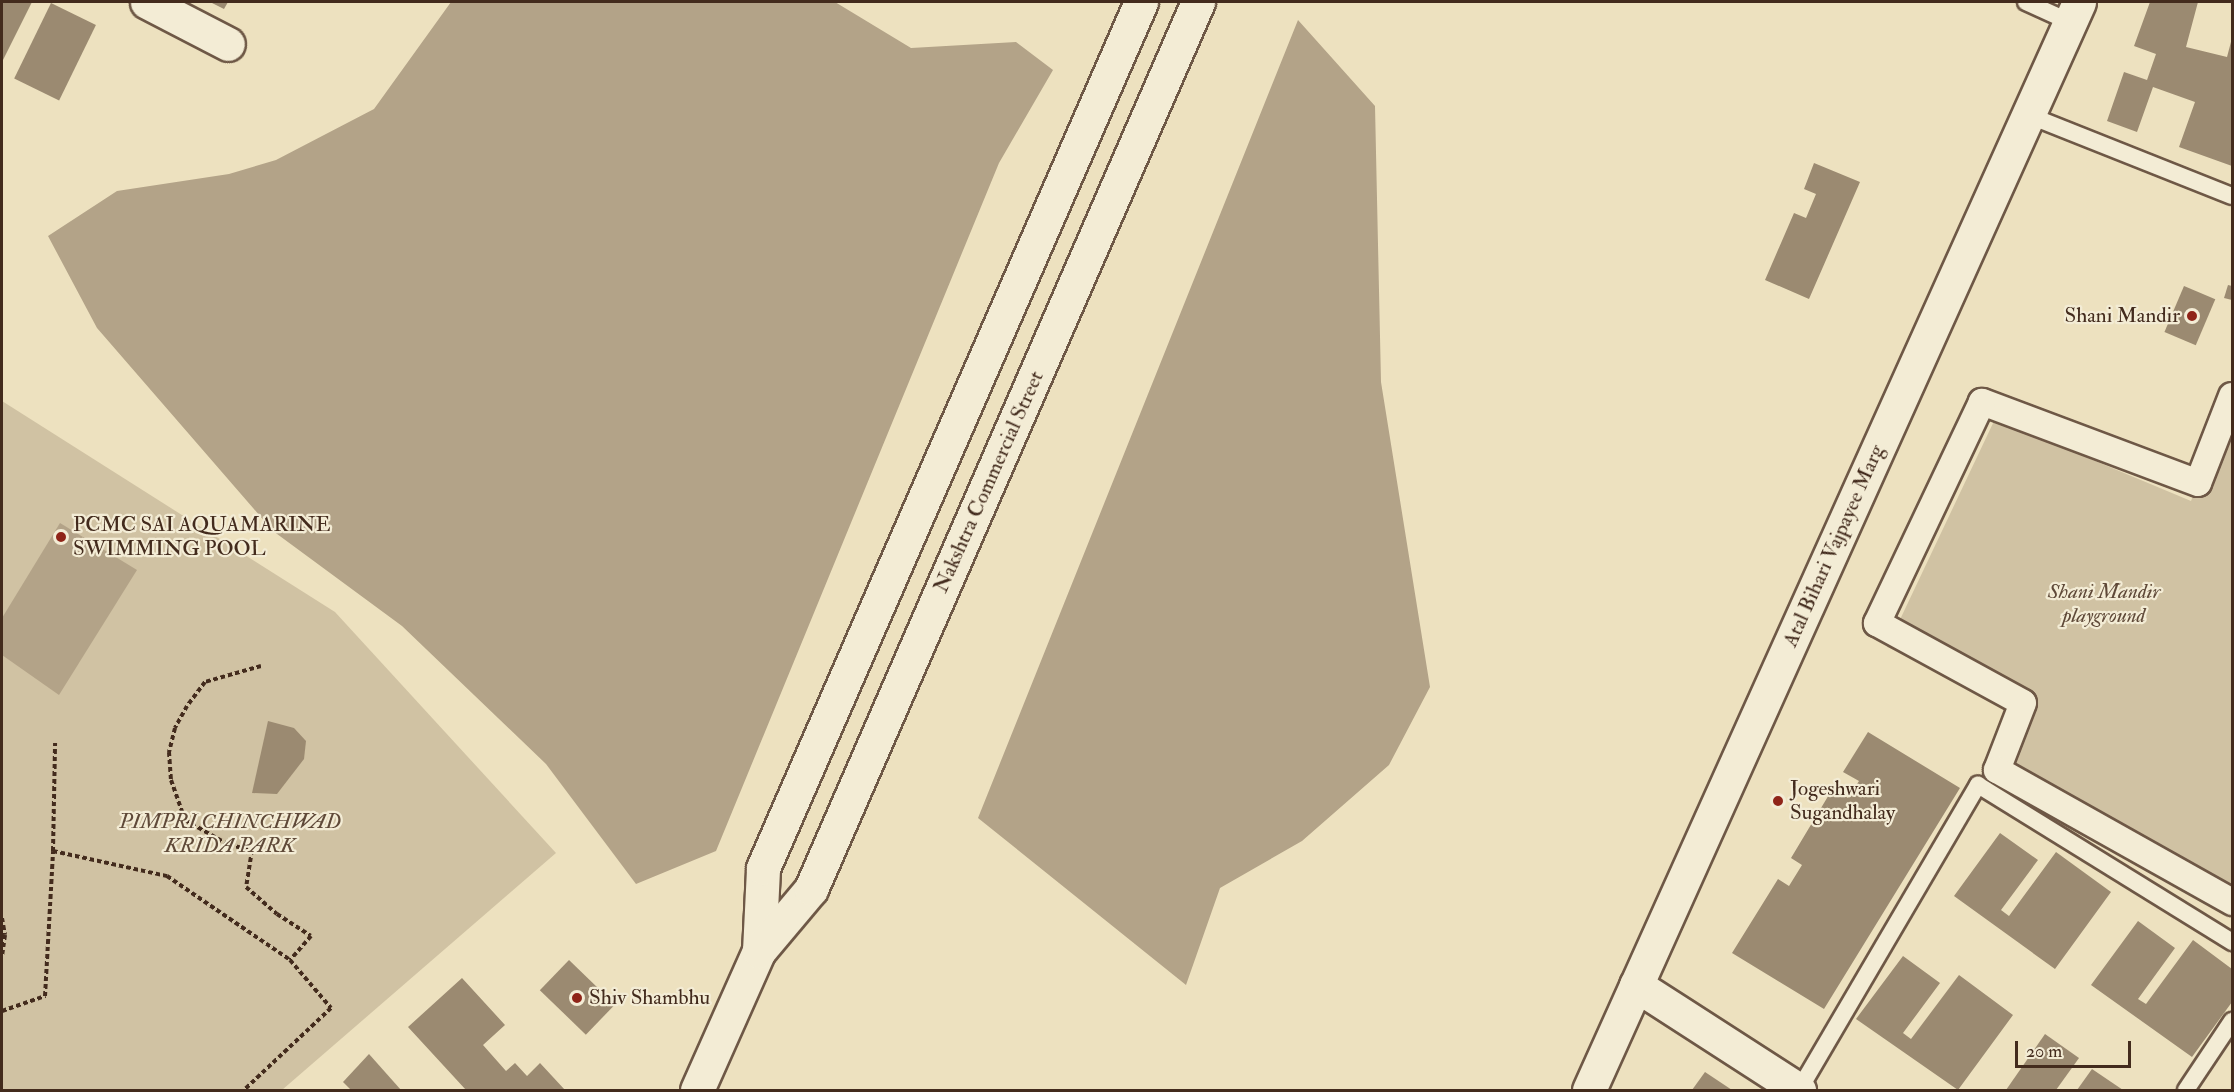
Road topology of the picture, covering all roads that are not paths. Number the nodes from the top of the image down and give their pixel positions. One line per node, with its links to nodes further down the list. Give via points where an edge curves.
1 (147, 2): 6 (street)
2 (1141, 2): 12 (street, Nakshtra Commercial Street, via 763,868)
3 (1198, 2): 12 (street, Nakshtra Commercial Street, via 811,889)
4 (2026, 2): 5 (lane)
5 (2075, 12): 7 (street, Atal Bihari Vajpayee Marg)
6 (228, 44)
7 (2028, 115): 8 (lane); 13 (street, Atal Bihari Vajpayee Marg)
8 (2232, 196)
9 (2232, 396): 10 (street, via 2198,483 1982,402 1877,623 2023,703 1997,770)
10 (2232, 902)
11 (2232, 942): 17 (lane, via 1978,784)
12 (759, 951): 15 (street, Nakshtra Commercial Street)
13 (1636, 986): 16 (street, Atal Bihari Vajpayee Marg); 17 (street)
14 (2232, 1021): 18 (lane)
15 (697, 1090)
16 (1588, 1090)
17 (1799, 1090)
18 (2186, 1090)

